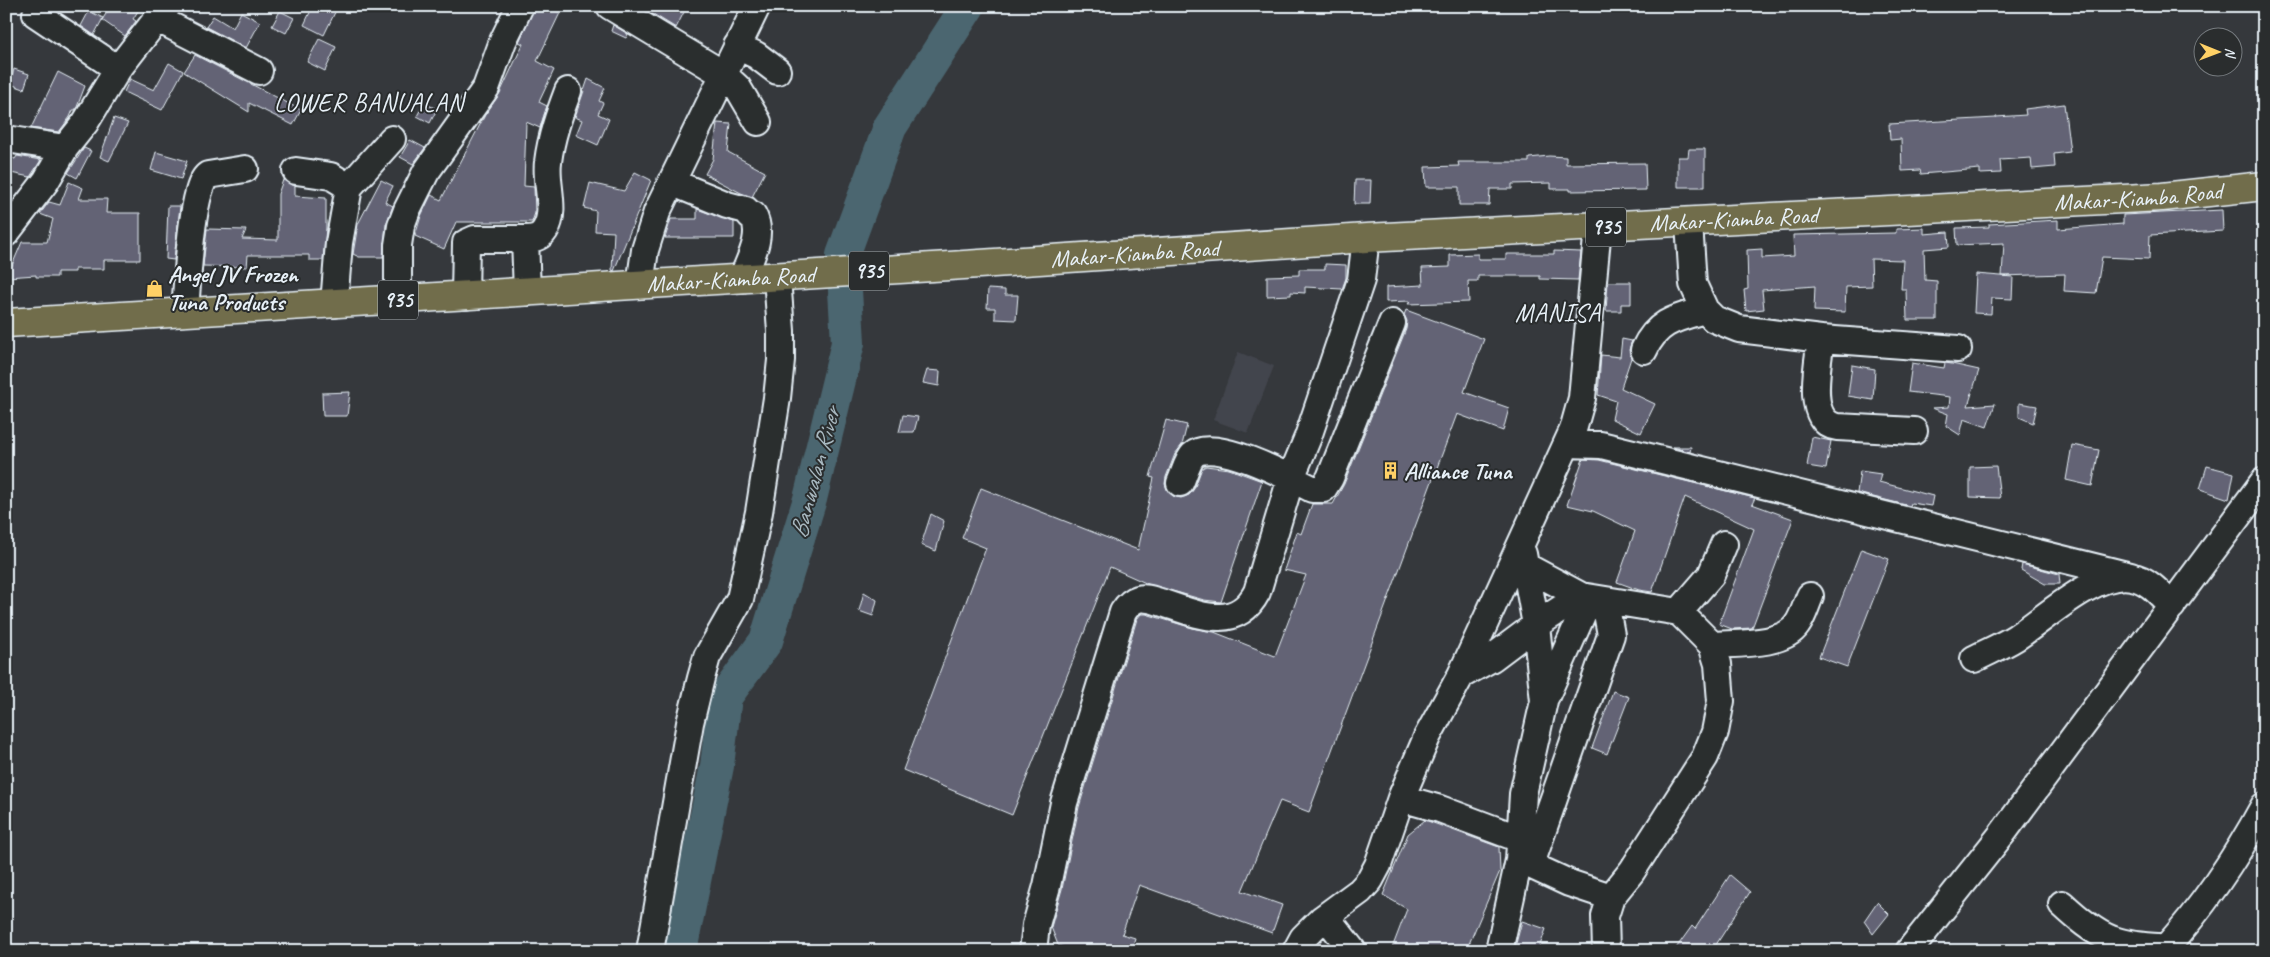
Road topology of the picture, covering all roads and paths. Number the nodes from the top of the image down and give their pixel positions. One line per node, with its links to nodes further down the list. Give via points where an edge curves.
1 (520, 6): 32 (street, via 486,88 426,172 407,210 398,245)
2 (610, 6): 10 (street)
3 (757, 6): 6 (street)
4 (162, 13): 7 (street); 8 (street)
5 (36, 14): 7 (street)
6 (737, 46): 9 (street); 10 (street)
7 (118, 69): 15 (street, via 85,123)
8 (259, 71)
9 (777, 71)
10 (723, 74): 12 (street, via 738,88); 18 (street)
11 (568, 91): 26 (street, via 551,138 547,164 549,220 535,239)
12 (758, 122)
13 (6, 139): 15 (street)
14 (392, 139): 20 (street)
15 (65, 148): 21 (street, via 46,181)
16 (245, 169): 35 (street, via 208,175 200,184)
17 (296, 171): 20 (street, via 331,176)
18 (671, 182): 28 (street, via 753,215 757,236); 29 (street, via 644,250)
19 (2264, 186): 22 (main road, Makar-Kiamba Road / 935, via 2162,197)
20 (349, 187): 33 (street, via 339,243)
21 (18, 198): 24 (street)
22 (1689, 223): 23 (main road, Makar-Kiamba Road / 935); 34 (street, via 1693,284)
23 (1598, 227): 25 (main road, Makar-Kiamba Road / 935); 42 (street, via 1582,398)
24 (6, 233)
25 (1366, 238): 27 (main road, Makar-Kiamba Road / 935); 43 (street, via 1360,280 1308,437)
26 (525, 239): 30 (street); 31 (street, via 466,243)
27 (783, 277): 28 (main road, Makar-Kiamba Road / 935); 67 (street, via 777,398 759,512 740,599 707,657 701,678 690,723)
28 (742, 279): 29 (main road, Makar-Kiamba Road / 935)
29 (640, 285): 30 (main road, Makar-Kiamba Road / 935)
30 (527, 292): 31 (main road, Makar-Kiamba Road / 935)
31 (465, 296): 32 (main road, Makar-Kiamba Road / 935)
32 (398, 300): 33 (main road, Makar-Kiamba Road / 935)
33 (334, 304): 35 (main road, Makar-Kiamba Road / 935)
34 (1705, 310): 38 (street, via 1714,319 1739,329); 40 (street, via 1665,324 1649,338)
35 (185, 312): 36 (main road, Makar-Kiamba Road / 935)
36 (6, 323)
37 (1392, 323): 43 (street, via 1326,486 1317,490)
38 (1821, 339): 39 (street); 41 (street, via 1817,400 1819,415 1829,426)
39 (1958, 348)
40 (1644, 350)
41 (1914, 431)
42 (1567, 444): 47 (street); 48 (street, via 1601,445)
43 (1291, 478): 45 (street, via 1238,456 1205,449 1191,456); 68 (street, via 1257,592 1245,609 1226,617 1211,618 1145,598 1130,603 1123,612 1064,803)
44 (2264, 481): 51 (street)
45 (1180, 483)
46 (1724, 544): 53 (street, via 1711,575)
47 (1523, 556): 50 (street); 54 (street); 58 (street)
48 (2131, 576): 51 (street, via 2142,580); 57 (street, via 2113,577 2091,586 2013,638)
49 (1810, 596): 56 (street, via 1797,625 1785,636)
50 (1592, 599): 52 (street); 54 (street); 55 (street); 59 (street)
51 (2172, 606): 73 (street, via 2002,834)
52 (1642, 607): 53 (street); 55 (street)
53 (1679, 612): 56 (street)
54 (1536, 625): 58 (street, via 1492,658); 59 (street)
55 (1610, 635): 62 (street)
56 (1712, 645): 63 (street, via 1718,664 1721,701 1715,732 1705,757 1632,870)
57 (1974, 659)
58 (1461, 675): 60 (street, via 1427,736)
59 (1544, 701): 62 (street, via 1523,794)
60 (1401, 798): 62 (street, via 1440,809); 65 (street, via 1370,880)
61 (2264, 806): 66 (street, via 2193,917)
62 (1523, 854): 63 (street, via 1569,883); 71 (street)
63 (1610, 897): 72 (street, via 1605,916)
64 (2062, 904): 66 (street, via 2110,939)
65 (1322, 919): 69 (street, via 1303,938); 70 (street, via 1334,927)
66 (2164, 950)
67 (650, 951)
68 (1033, 951)
69 (1296, 951)
70 (1352, 951)
71 (1500, 951)
72 (1606, 951)
73 (1909, 951)

